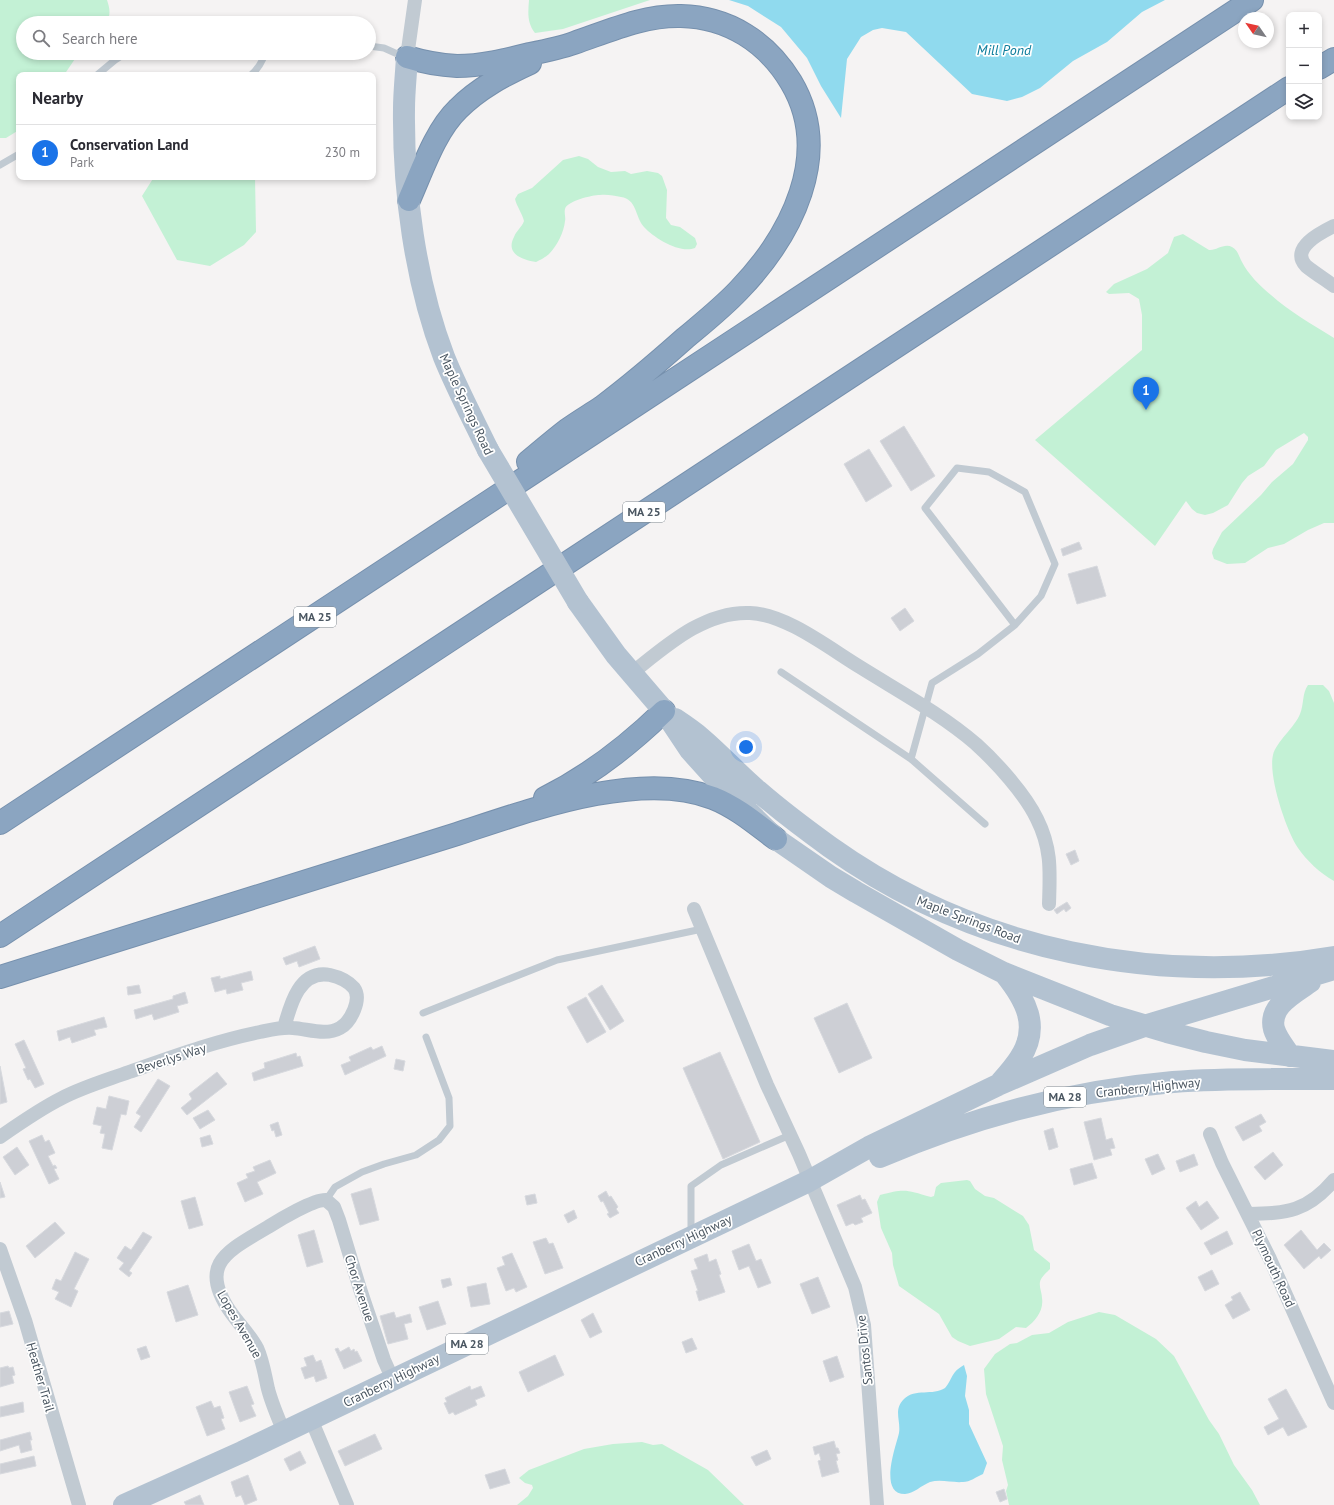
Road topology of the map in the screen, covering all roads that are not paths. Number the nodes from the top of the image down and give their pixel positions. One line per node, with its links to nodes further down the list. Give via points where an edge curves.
1 (415, 0): 5 (street, Maple Springs Road)
2 (1252, 0): 18 (highway, MA 25)
3 (565, 46): 5 (highway, via 505,60 459,66 426,63); 15 (highway, via 507,74 457,109 436,140); 18 (highway, via 629,24 665,16 701,18 733,27 763,48 777,62 796,90 803,108 809,144 805,177 792,215 772,250 726,304 630,385 566,431)
4 (376, 47): 5 (lane)
5 (406, 57): 15 (main road, Maple Springs Road, via 404,109)
6 (1334, 58): 9 (highway)
7 (115, 60): 10 (lane)
8 (263, 60): 11 (lane)
9 (1322, 66)
10 (101, 72)
11 (254, 72)
12 (1286, 90): 32 (highway, MA 25)
13 (16, 156): 14 (lane)
14 (0, 165)
15 (409, 200): 21 (main road, Maple Springs Road, bridge, via 422,280 435,329 457,388 488,450 578,602 597,631)
16 (1334, 226): 17 (street, via 1307,243 1302,256 1306,266)
17 (1334, 286)
18 (430, 541): 26 (highway, MA 25)
19 (1015, 625): 19 (lane, via 1041,596 1055,564 1025,492 989,472 957,468 925,508); 22 (lane, via 978,654 932,684)
20 (781, 672): 24 (lane)
21 (632, 673): 22 (street, via 673,642 707,621 728,615 757,614 780,620 798,629); 23 (main road, Maple Springs Road)
22 (926, 707): 24 (lane); 29 (street, via 980,749 1029,805 1042,831 1050,857)
23 (664, 711): 25 (highway, via 643,732 584,775 561,790); 28 (main road, Maple Springs Road, via 690,750); 33 (main road, Maple Springs Road, via 700,737 757,790 832,848 898,890 989,929 1092,957 1167,966)
24 (911, 759): 27 (lane)
25 (506, 817): 28 (highway, via 566,800 608,793 644,788 681,790 726,804); 35 (highway)
26 (0, 824)
27 (985, 824)
28 (776, 839): 34 (main road, Maple Springs Road, via 830,877 938,939)
29 (1049, 904)
30 (694, 909): 31 (street)
31 (702, 929): 36 (lane, via 557,960); 45 (street)
32 (0, 936)
33 (1330, 966): 37 (main road, Cranberry Highway / MA 28); 40 (main road, via 1284,1001 1275,1013 1274,1028)
34 (1004, 973): 37 (main road, Maple Springs Road); 43 (main road, via 1025,1002 1030,1024 1025,1050)
35 (0, 977)
36 (423, 1013)
37 (1144, 1026): 40 (main road, via 1206,1042); 43 (main road, Cranberry Highway / MA 28, via 1083,1048)
38 (284, 1028): 38 (street, Beverlys Way, via 320,1032 341,1028 353,1009 356,993 347,982 337,977 322,974 312,977 293,998); 46 (street, Beverlys Way, via 247,1034 193,1050 91,1086 61,1098)
39 (426, 1037): 49 (lane, via 449,1098 450,1126 439,1140 416,1156 362,1172 334,1187)
40 (1290, 1056): 41 (main road)
41 (1334, 1061)
42 (1334, 1079): 48 (main road, Cranberry Highway / MA 28, via 1175,1082 1070,1096 970,1122 875,1160)
43 (998, 1085): 48 (main road, Cranberry Highway / MA 28, via 869,1147)
44 (1210, 1134): 50 (street, Plymouth Road)
45 (790, 1135): 48 (street); 51 (lane, via 721,1166 691,1186)
46 (0, 1137)
47 (1334, 1180): 50 (street, via 1315,1198 1295,1210)
48 (809, 1181): 51 (main road, Cranberry Highway / MA 28); 60 (street, Santos Drive, via 855,1287 864,1325)
49 (326, 1200): 53 (street, Chor Avenue, via 334,1207 339,1220 360,1289); 56 (street, Lopes Avenue, via 316,1201 230,1250 216,1274 220,1293 259,1354 274,1410)
50 (1248, 1214): 54 (street, Plymouth Road)
51 (691, 1237): 53 (main road, Cranberry Highway / MA 28)
52 (0, 1249): 57 (street, Heather Trail, via 25,1320)
53 (393, 1380): 55 (main road, Cranberry Highway / MA 28)
54 (1334, 1403)
55 (311, 1420): 56 (main road, Cranberry Highway / MA 28); 59 (street)
56 (284, 1432): 58 (main road, Cranberry Highway / MA 28)
57 (78, 1505)
58 (124, 1505)
59 (347, 1505)
60 (877, 1505)

